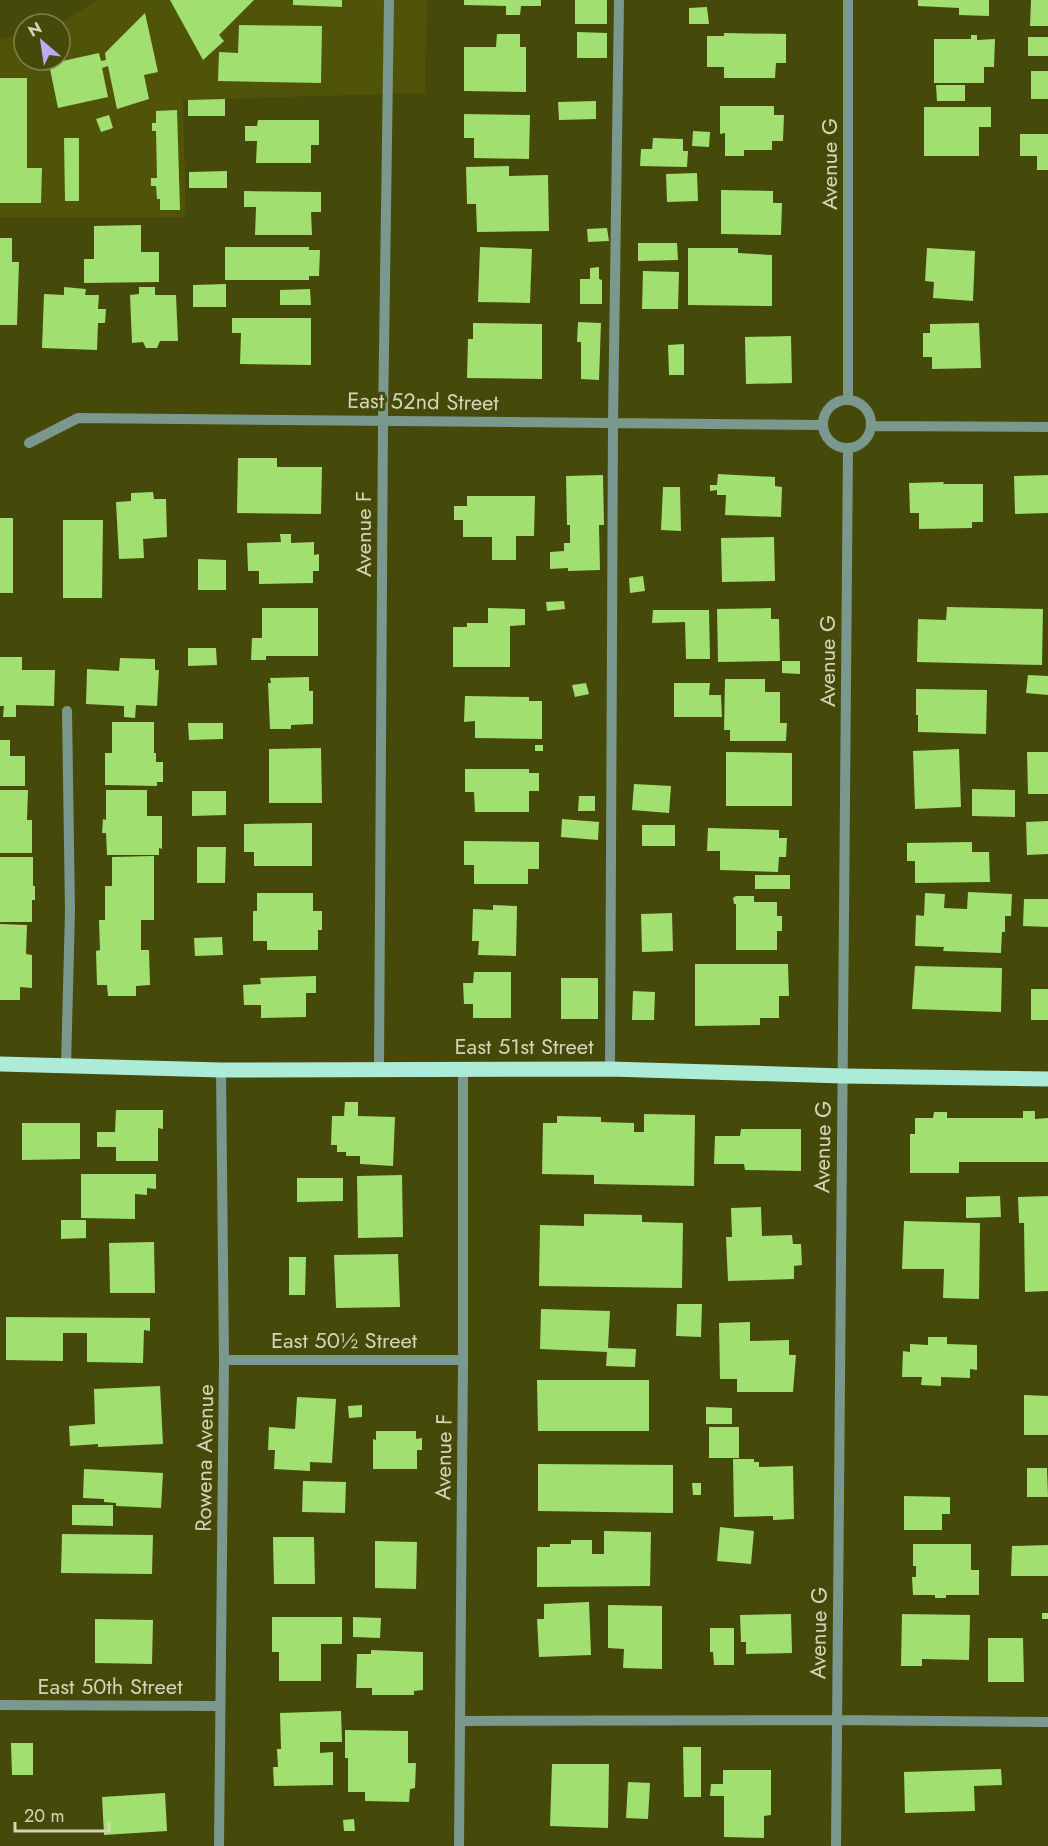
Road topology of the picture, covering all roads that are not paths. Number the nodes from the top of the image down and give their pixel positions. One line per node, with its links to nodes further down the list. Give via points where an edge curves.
1 (389, 0): 5 (street, Avenue F)
2 (619, 0): 6 (street)
3 (848, 0): 4 (street, Avenue G)
4 (848, 400): 7 (street, via 833,404); 8 (street, via 868,411)
5 (383, 420): 6 (street, East 52nd Street); 10 (street, East 52nd Street, via 78,418); 15 (street, Avenue F)
6 (613, 423): 7 (street, East 52nd Street); 17 (street)
7 (823, 425): 11 (street, via 833,444)
8 (872, 426): 9 (street); 11 (street, via 861,444)
9 (1048, 427)
10 (29, 443)
11 (848, 449): 19 (street, Avenue G)
12 (67, 711): 14 (street, via 70,911)
13 (0, 1064): 14 (main road, East 51st Street)
14 (66, 1066): 18 (main road, East 51st Street)
15 (379, 1068): 16 (main road, East 51st Street); 18 (main road, East 51st Street)
16 (463, 1068): 17 (main road, East 51st Street); 22 (street, Avenue F)
17 (610, 1069): 19 (main road, East 51st Street)
18 (221, 1070): 21 (street, Rowena Avenue)
19 (843, 1076): 20 (main road, East 51st Street); 25 (street, Avenue G)
20 (1048, 1079)
21 (224, 1360): 22 (street, East 50½ Street); 24 (street, Rowena Avenue)
22 (464, 1360): 26 (street, Avenue F)
23 (0, 1705): 24 (street, East 50th Street)
24 (220, 1706): 28 (street, Rowena Avenue)
25 (837, 1720): 26 (street); 27 (street); 30 (street, Avenue G)
26 (460, 1721): 29 (street, Avenue F)
27 (1048, 1722)
28 (219, 1846)
29 (459, 1846)
30 (836, 1846)

